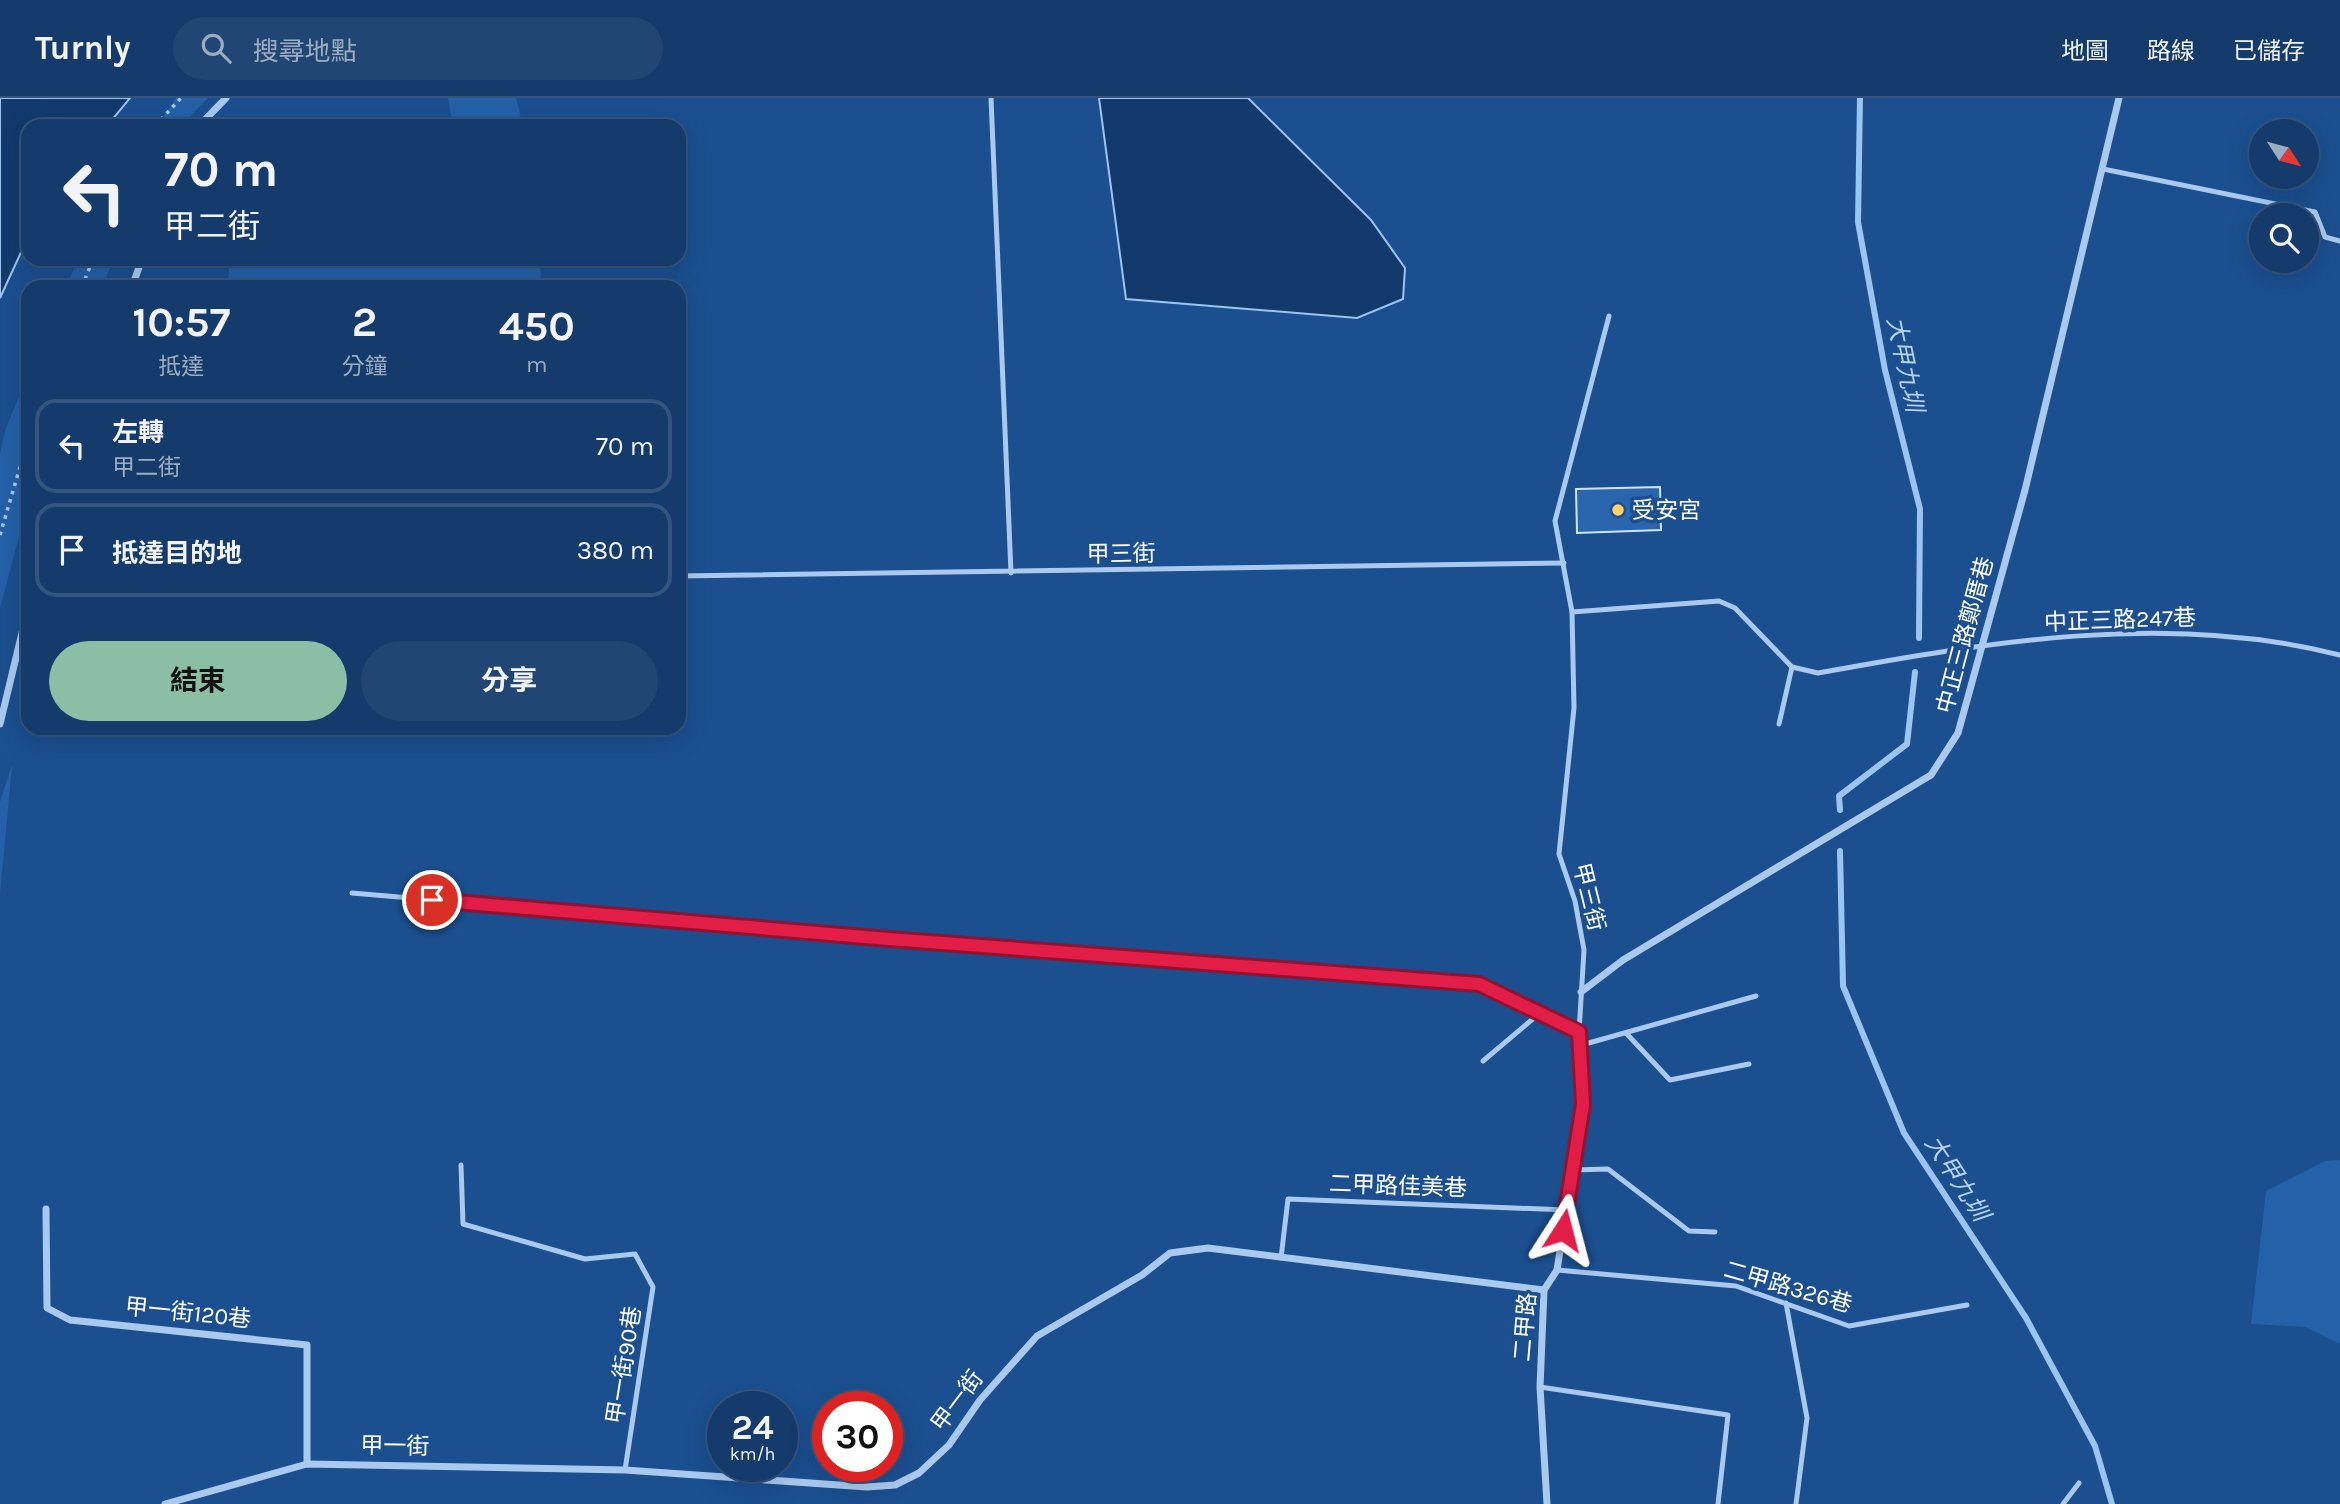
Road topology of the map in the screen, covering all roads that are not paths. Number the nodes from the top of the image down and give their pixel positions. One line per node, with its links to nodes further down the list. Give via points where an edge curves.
1 (226, 98): 4 (street)
2 (991, 98): 9 (lane)
3 (2119, 98): 5 (street, 中正三路鄭厝巷)
4 (206, 119)
5 (2103, 169): 6 (lane, via 2315,212 2325,237); 13 (street, 中正三路鄭厝巷, via 2025,490)
6 (2340, 241)
7 (1609, 316): 8 (lane, 甲三街, via 1555,521)
8 (1564, 564): 9 (lane, 甲三街); 11 (lane, 甲三街)
9 (1011, 573): 10 (lane, 甲三街)
10 (686, 576)
11 (1572, 612): 15 (lane, via 1719,601 1735,608); 19 (lane, 甲三街, via 1574,708 1559,854 1575,901 1584,950)
12 (21, 637): 16 (street)
13 (1982, 644): 14 (lane, 中正三路247巷, via 2173,631 2298,644); 15 (lane, 中正三路247巷, via 1818,673); 19 (street, 中正三路鄭厝巷, via 1958,733 1931,775 1622,960)
14 (2340, 655)
15 (1792, 667): 17 (lane)
16 (0, 724)
17 (1779, 724)
18 (352, 893): 21 (lane, via 1479,984)
19 (1581, 992): 22 (lane, 甲三街)
20 (1756, 996): 23 (lane)
21 (1541, 1012): 22 (lane); 25 (lane)
22 (1579, 1032): 24 (street, 二甲路)
23 (1626, 1033): 24 (lane); 26 (lane, via 1670,1080)
24 (1578, 1046): 28 (street, 二甲路, via 1583,1104)
25 (1483, 1061)
26 (1749, 1064)
27 (461, 1165): 39 (lane, 甲一街90巷, via 463,1224 585,1259 635,1254 653,1287)
28 (1573, 1170): 30 (street, 二甲路); 31 (lane, via 1608,1169 1689,1231)
29 (46, 1209): 38 (street, 甲一街120巷, via 47,1308 69,1320 307,1345)
30 (1566, 1210): 32 (lane, 二甲路佳美巷, via 1288,1199); 33 (street, 二甲路)
31 (1715, 1232)
32 (1281, 1258): 34 (street, 甲一街); 39 (street, 甲一街, via 1208,1248 1170,1253 1142,1275 1037,1336 979,1401 949,1444 919,1473 895,1485 867,1487)
33 (1557, 1270): 34 (street, 二甲路); 35 (lane, 二甲路326巷, via 1736,1286)
34 (1544, 1290): 37 (street, 二甲路)
35 (1786, 1303): 36 (lane, 二甲路326巷, via 1849,1326); 44 (lane, via 1807,1418)
36 (1967, 1305)
37 (1540, 1387): 42 (street, 二甲路); 43 (lane, via 1728,1415)
38 (307, 1464): 39 (street, 甲一街); 41 (street, 甲一街)
39 (625, 1470)
40 (2078, 1483): 45 (lane)
41 (164, 1504)
42 (1547, 1504)
43 (1718, 1504)
44 (1796, 1504)
45 (2063, 1504)

